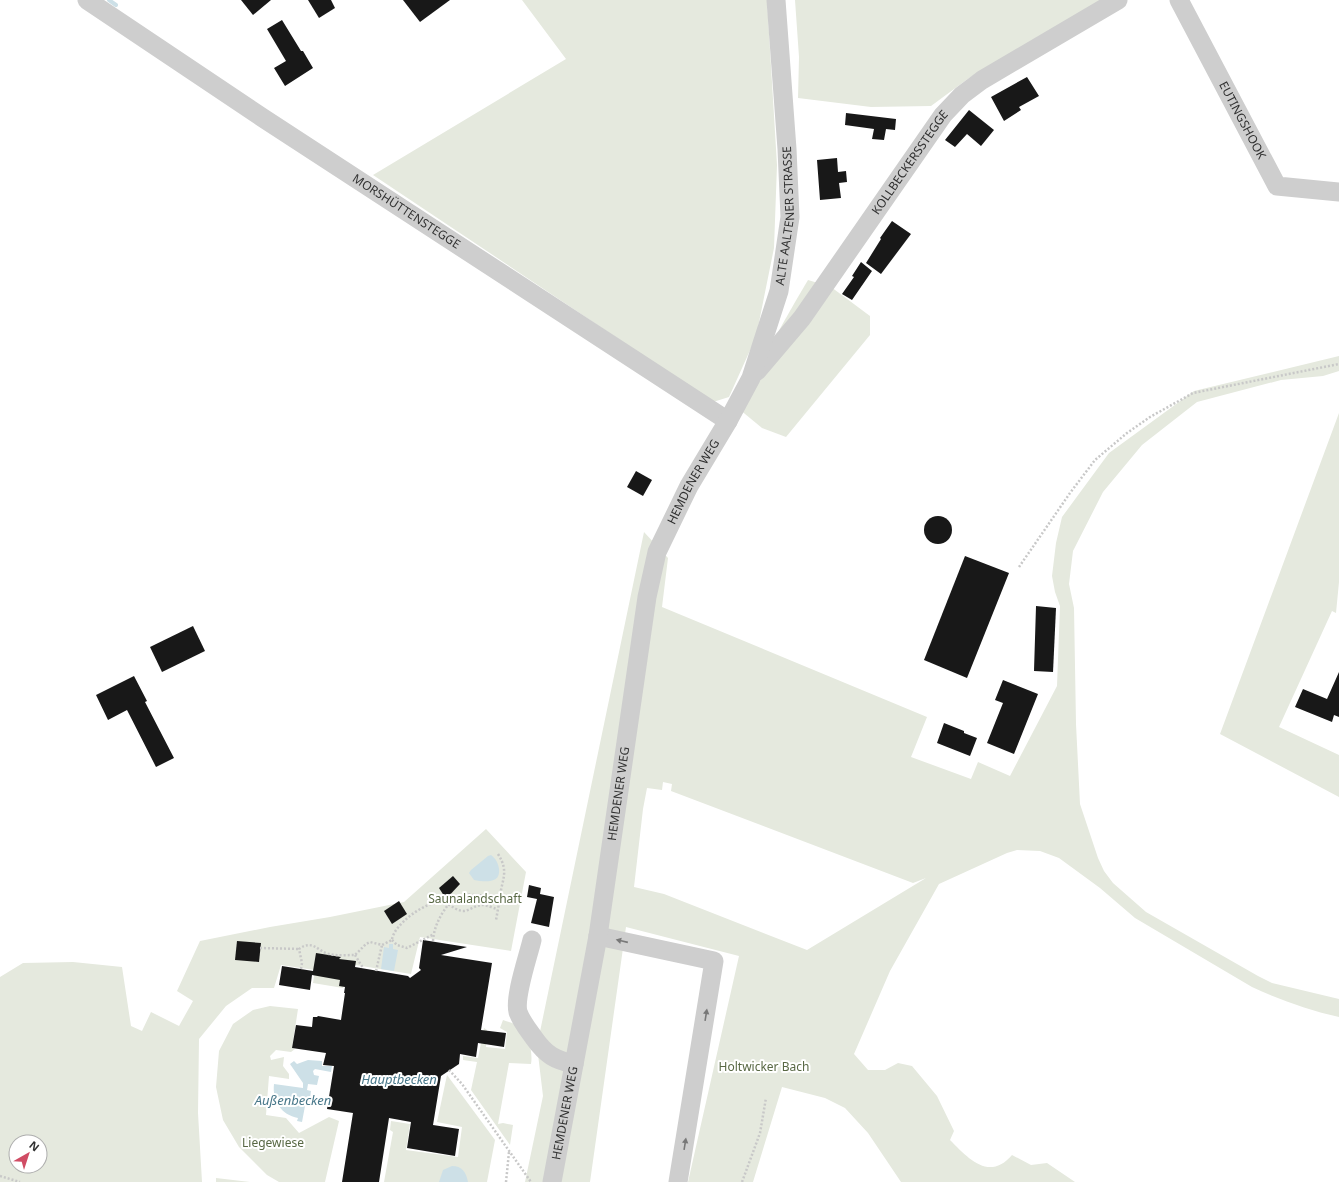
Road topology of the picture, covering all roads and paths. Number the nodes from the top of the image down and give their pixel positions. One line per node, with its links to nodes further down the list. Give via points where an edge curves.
1 (87, 0): 8 (street, MORSHÜTTENSTEGGE, via 263,118)
2 (776, 0): 7 (street, ALTE AALTENER STRASSE, via 790,218 778,291)
3 (1118, 0): 7 (street, KOLLBECKERSSTEGGE, via 982,80 962,95 943,116 802,318)
4 (1178, 0): 5 (street, EUTINGSHOOK, via 1278,186)
5 (1339, 192)
6 (1339, 364): 9 (path, via 1193,393 1150,417 1095,460)
7 (751, 378): 8 (street, ALTE AALTENER STRASSE)
8 (728, 421): 18 (street, HEMDENER WEG, via 689,486 657,552 647,597)
9 (1019, 567)
10 (498, 854): 12 (path, via 504,866)
11 (452, 894): 13 (path)
12 (500, 898): 13 (path, via 494,895 467,894 461,899); 15 (path)
13 (452, 900): 14 (path)
14 (448, 906): 15 (path, via 464,911 482,905); 17 (path, via 436,923); 19 (path, via 441,902 420,909 405,920)
15 (497, 909): 16 (path)
16 (496, 920)
17 (434, 934): 19 (path, via 407,948 397,945); 21 (path)
18 (598, 936): 29 (street, HEMDENER WEG); 38 (street, one-way to 18, via 714,961)
19 (392, 940): 22 (path)
20 (532, 940): 29 (street, via 518,998 518,1012 538,1044 550,1056)
21 (433, 941)
22 (382, 945): 25 (path, via 370,942); 28 (path)
23 (260, 948): 24 (path)
24 (299, 949): 25 (path, via 305,945 329,954); 27 (path)
25 (356, 955): 26 (path)
26 (363, 968)
27 (301, 969)
28 (376, 971)
29 (574, 1064): 37 (street, HEMDENER WEG)
30 (449, 1070): 32 (path, via 462,1084)
31 (766, 1098): 39 (path, via 760,1133)
32 (509, 1151): 35 (path); 36 (path)
33 (0, 1176): 34 (path)
34 (20, 1182)
35 (506, 1182)
36 (531, 1182)
37 (552, 1182)
38 (678, 1182)
39 (742, 1182)

